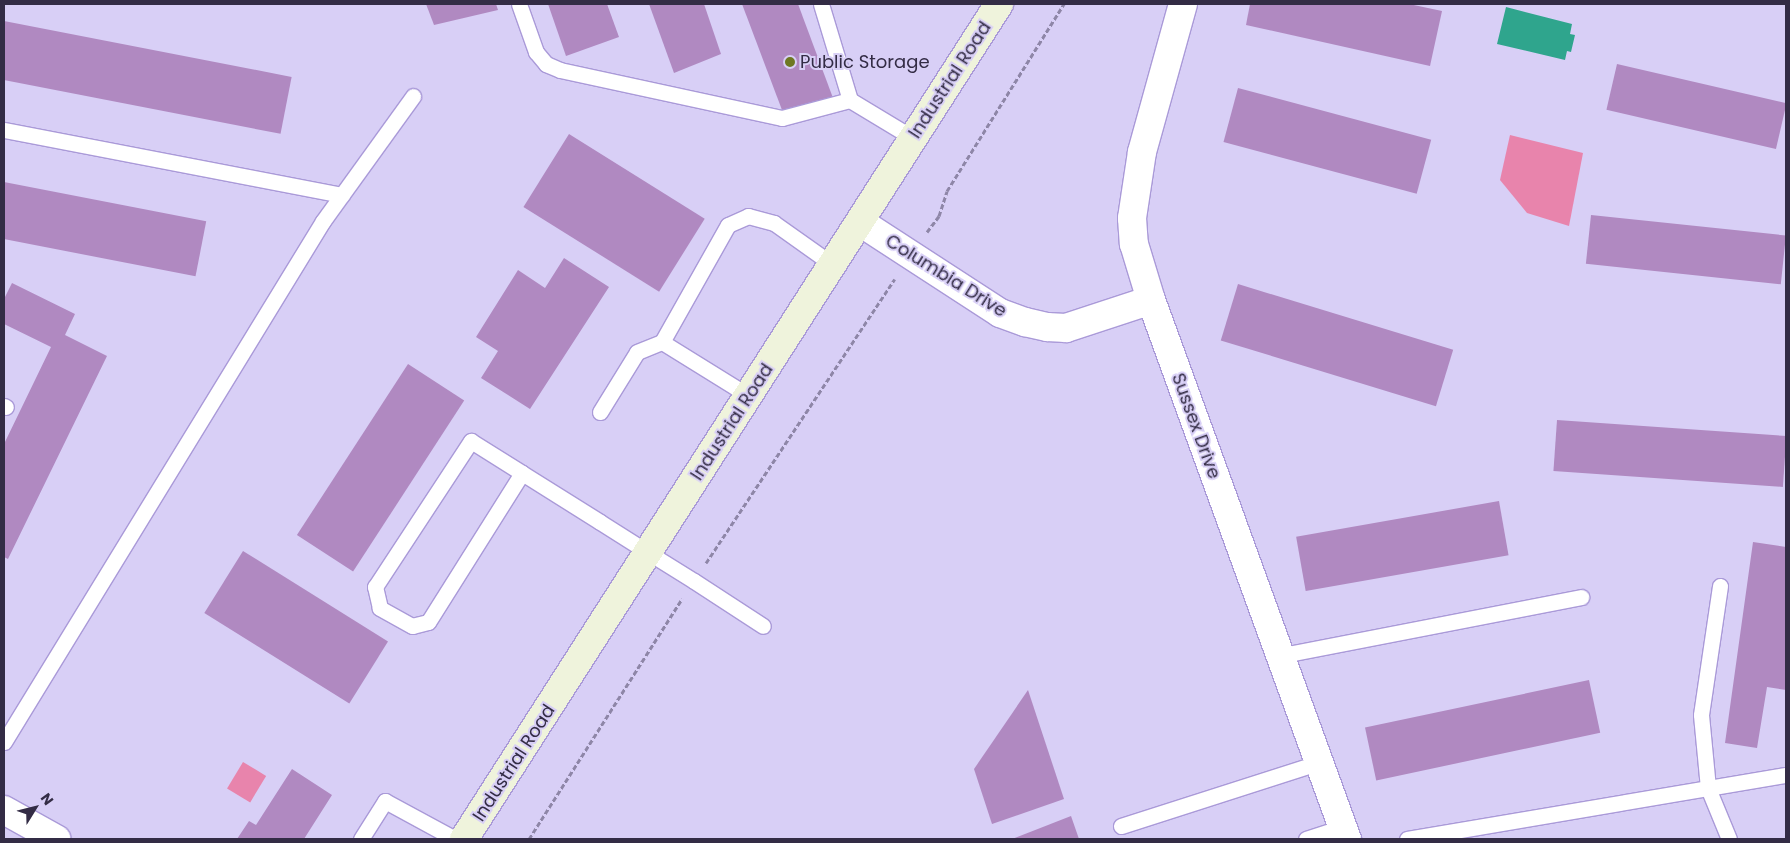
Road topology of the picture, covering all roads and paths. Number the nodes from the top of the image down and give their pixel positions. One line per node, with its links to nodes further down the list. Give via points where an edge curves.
1 (519, 4): 7 (lane, via 536,52 546,64 560,70 782,118)
2 (821, 4): 7 (lane)
3 (999, 4): 9 (main road, Industrial Road)
4 (1064, 4): 11 (path, via 947,191)
5 (1183, 4): 15 (street, Sussex Drive, via 1142,152 1132,218 1134,244)
6 (413, 96): 10 (lane)
7 (850, 100): 9 (lane)
8 (4, 130): 10 (lane)
9 (914, 138): 12 (main road, Industrial Road)
10 (342, 195): 27 (lane)
11 (939, 216)
12 (860, 222): 13 (main road, Industrial Road); 15 (street, Columbia Drive, via 1000,313 1025,322 1066,328)
13 (833, 265): 16 (lane, via 774,223 748,216 728,225); 17 (main road, Industrial Road)
14 (884, 294): 20 (path)
15 (1151, 300): 26 (street, Sussex Drive)
16 (662, 342): 17 (lane); 18 (lane, via 637,352)
17 (749, 396): 21 (main road, Industrial Road)
18 (600, 412)
19 (522, 473): 19 (lane, via 428,622 412,626 380,608 376,587 471,441); 21 (lane)
20 (725, 533)
21 (649, 553): 25 (lane); 37 (main road, Industrial Road)
22 (1720, 586): 30 (lane, via 1701,715)
23 (1581, 597): 26 (lane)
24 (669, 618): 38 (path)
25 (763, 626)
26 (1278, 656): 28 (street, Sussex Drive)
27 (4, 742)
28 (1317, 763): 32 (lane); 33 (street, Sussex Drive)
29 (1786, 774): 30 (lane)
30 (1708, 788): 40 (lane); 41 (lane)
31 (4, 810): 34 (street)
32 (1121, 826)
33 (1344, 833): 39 (lane)
34 (56, 839)
35 (362, 839): 36 (lane, via 385,801)
36 (455, 839)
37 (464, 839)
38 (529, 839)
39 (1306, 839)
40 (1407, 839)
41 (1729, 839)

